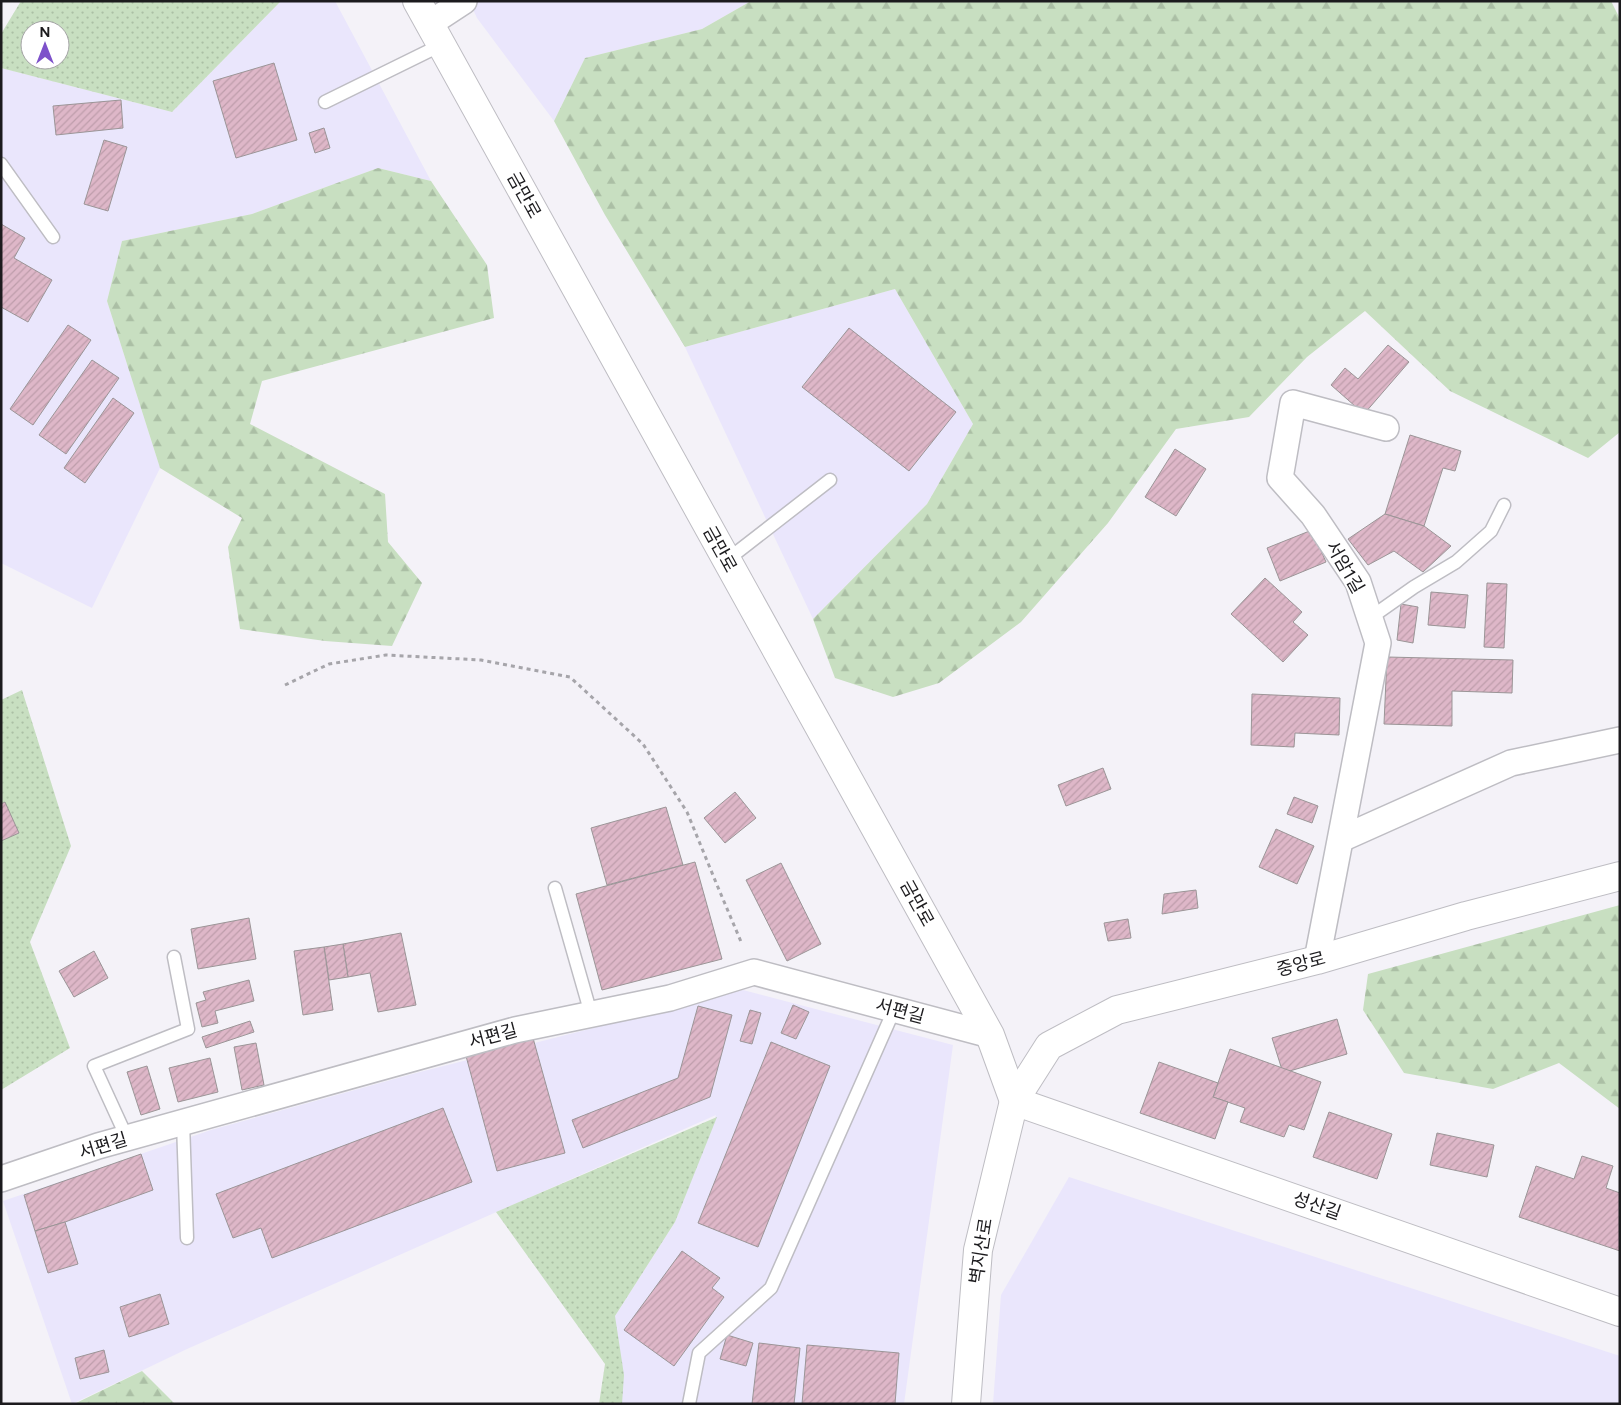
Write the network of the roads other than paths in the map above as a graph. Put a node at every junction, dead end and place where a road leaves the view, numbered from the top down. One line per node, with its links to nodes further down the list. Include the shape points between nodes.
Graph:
1 (464, 1): 2 (street)
2 (429, 23): 3 (lane); 9 (street, 금만로)
3 (325, 102)
4 (1, 164): 5 (lane)
5 (53, 237)
6 (1386, 428): 10 (street, 서암1길, via 1293,403 1280,478 1313,515 1358,582)
7 (830, 480): 9 (lane)
8 (1504, 505): 10 (lane, via 1491,531 1456,562)
9 (726, 560): 19 (street, 금만로)
10 (1370, 618): 12 (street, 서암1길, via 1378,643)
11 (1620, 740): 12 (street, via 1511,763)
12 (1341, 839): 16 (street, 서암1길)
13 (1620, 876): 16 (street, 중앙로, via 1466,916)
14 (555, 888): 18 (lane)
15 (174, 958): 22 (lane, via 188,1029 94,1066)
16 (1317, 960): 20 (street, 중앙로, via 1116,1010 1049,1046)
17 (894, 1010): 18 (street, 서편길, via 754,972 670,998); 19 (street, 서편길); 26 (lane, via 771,1288 699,1353)
18 (591, 1014): 21 (street, 서편길, via 515,1030)
19 (990, 1035): 20 (street, 금만로)
20 (1014, 1101): 25 (street, 성산길); 27 (street, 벽지산로, via 978,1250)
21 (183, 1123): 22 (street, 서편길); 24 (lane)
22 (127, 1138): 23 (street, 서편길)
23 (1, 1179)
24 (188, 1238)
25 (1620, 1312)
26 (689, 1404)
27 (966, 1404)

